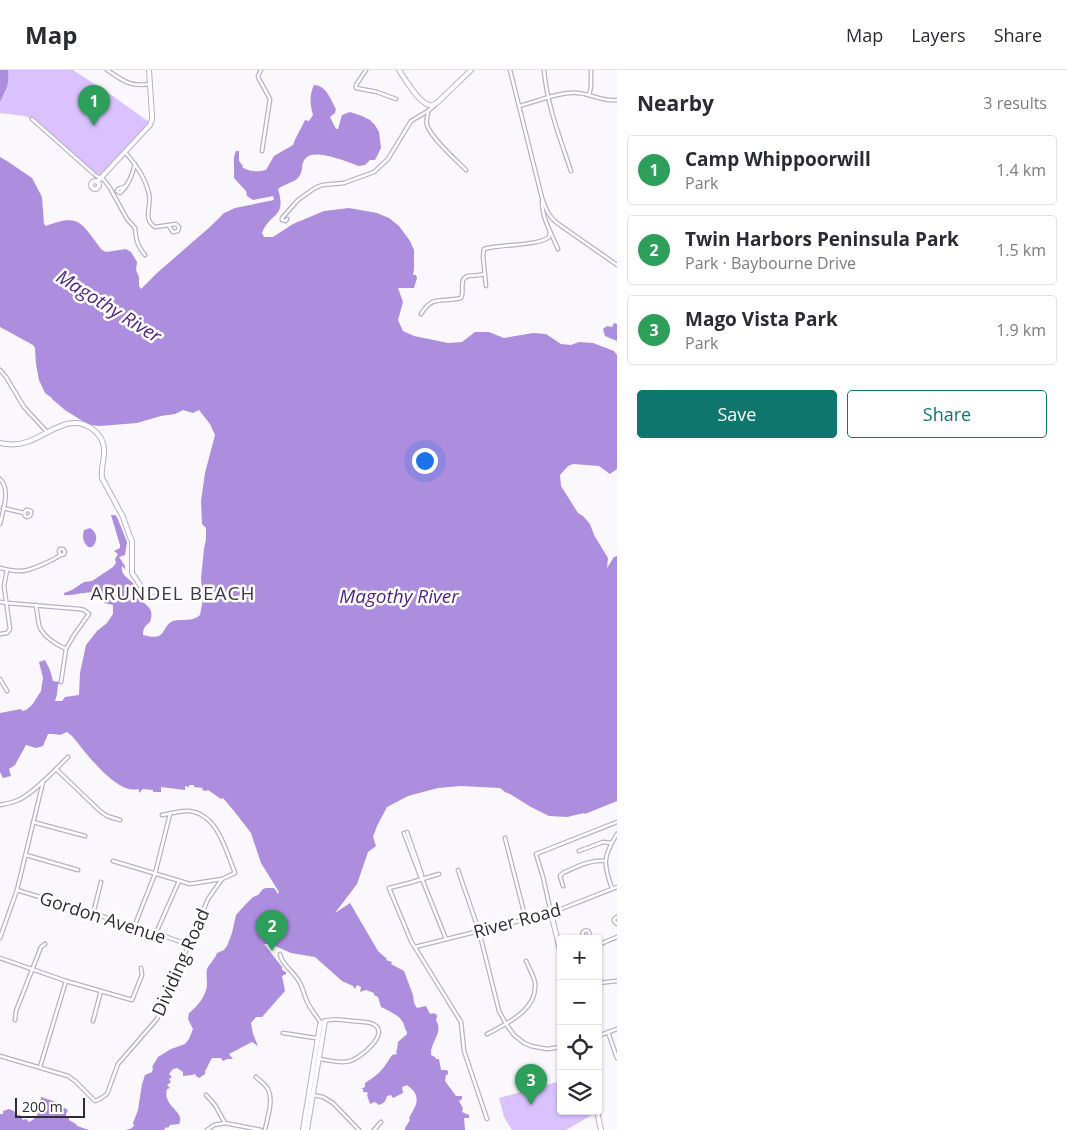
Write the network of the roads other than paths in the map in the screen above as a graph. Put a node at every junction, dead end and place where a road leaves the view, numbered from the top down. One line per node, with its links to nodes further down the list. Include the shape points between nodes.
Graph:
1 (108, 70): 10 (street, via 137,86)
2 (149, 70): 10 (street)
3 (261, 70): 21 (street, via 259,80 270,99)
4 (366, 70): 11 (street)
5 (398, 70): 17 (street, via 421,100 428,105)
6 (472, 70): 17 (street)
7 (510, 70): 18 (street)
8 (544, 70): 14 (street)
9 (592, 70): 13 (street)
10 (150, 84): 22 (street, via 152,121)
11 (356, 86): 12 (street); 15 (street, via 357,89)
12 (351, 87)
13 (589, 95): 14 (street, via 576,93); 16 (street)
14 (549, 98): 18 (street); 25 (street)
15 (396, 99)
16 (617, 100)
17 (435, 104): 19 (street)
18 (519, 106): 29 (street)
19 (428, 111): 24 (street, via 426,119 432,135); 30 (street, via 411,121 388,159 374,172 344,183 315,188 298,200 282,218)
20 (32, 119): 26 (street)
21 (262, 151)
22 (125, 152): 23 (street); 26 (street)
23 (135, 164): 28 (street); 31 (street, via 150,195 149,221 155,227)
24 (466, 170)
25 (571, 171)
26 (101, 178): 27 (street); 34 (street, via 135,228 137,244)
27 (97, 182)
28 (126, 186)
29 (542, 198): 32 (street, via 542,209); 35 (street, via 550,218)
30 (287, 219)
31 (169, 226)
32 (550, 231): 33 (street); 36 (street, via 550,237 542,241 484,250)
33 (558, 248)
34 (145, 255)
35 (617, 265)
36 (484, 274): 37 (street); 38 (street, via 465,278 461,298 431,302)
37 (486, 286)
38 (421, 314)
39 (0, 370): 40 (street, via 25,408)
40 (48, 433): 41 (street, via 22,443); 49 (street, via 59,425 76,423 87,426 102,439 105,448 102,475 132,541 132,572 148,597)
41 (0, 444)
42 (0, 479): 43 (street, via 6,490)
43 (3, 508): 44 (street); 45 (street)
44 (24, 513)
45 (0, 524)
46 (60, 555): 48 (street, via 31,570)
47 (0, 568): 48 (street)
48 (7, 570): 51 (street, via 4,584)
49 (167, 596)
50 (0, 602): 51 (street)
51 (7, 603): 52 (street); 53 (street, via 10,629 6,634)
52 (36, 605): 54 (street, via 42,630); 54 (street, via 84,610 89,614)
53 (0, 634)
54 (66, 649): 56 (street)
55 (0, 679): 57 (street)
56 (61, 682)
57 (7, 691)
58 (68, 757): 59 (street)
59 (56, 769): 60 (street); 64 (street, via 100,811)
60 (43, 782): 61 (street, via 17,801); 65 (street)
61 (0, 805)
62 (170, 814): 63 (street); 78 (street); 80 (street, via 197,813 216,827 235,873)
63 (162, 815)
64 (120, 820)
65 (33, 822): 69 (street); 73 (street)
66 (617, 822): 88 (street, via 536,854)
67 (405, 833): 81 (street)
68 (617, 834): 71 (street)
69 (85, 836)
70 (505, 838): 91 (street)
71 (611, 843): 72 (street, via 603,842); 75 (street)
72 (579, 851)
73 (26, 855): 76 (street); 87 (street)
74 (113, 861): 78 (street)
75 (605, 861): 84 (street, via 593,861 561,874); 86 (street)
76 (78, 870)
77 (458, 870): 96 (street)
78 (155, 874): 82 (street); 95 (street)
79 (439, 874): 81 (street)
80 (222, 879): 82 (street, via 190,884); 104 (street, Dividing Road, via 208,899)
81 (422, 879): 101 (street); 105 (street, via 389,888)
82 (180, 881): 97 (street)
83 (101, 882): 89 (street)
84 (563, 886)
85 (617, 886): 86 (street, River Road)
86 (612, 888): 88 (street, River Road)
87 (17, 890): 89 (street, Gordon Avenue); 94 (street)
88 (551, 913): 91 (street, River Road); 100 (street)
89 (93, 914): 95 (street, Gordon Avenue)
90 (617, 917): 92 (street, via 614,920)
91 (526, 920): 96 (street, River Road)
92 (617, 924)
93 (0, 925): 94 (street)
94 (4, 927): 99 (street)
95 (134, 927): 97 (street, Gordon Avenue)
96 (479, 931): 101 (street, River Road); 118 (street, via 499,1011)
97 (156, 933): 104 (street, Gordon Avenue)
98 (617, 936): 102 (street)
99 (0, 938)
100 (557, 938)
101 (446, 939): 105 (street, River Road)
102 (602, 943)
103 (45, 944): 110 (street)
104 (189, 946): 129 (street, Dividing Road, via 157,1019 118,1064 107,1094 95,1100 68,1076)
105 (415, 947): 134 (street, via 461,1022 464,1051)
106 (280, 954): 117 (street, via 298,978 309,1006)
107 (0, 958): 110 (street)
108 (526, 961): 118 (street, via 534,981 534,996 526,1010)
109 (141, 968): 114 (street, via 142,975 132,1000)
110 (32, 970): 111 (street); 115 (street)
111 (66, 981): 114 (street); 129 (street)
112 (617, 981): 113 (street)
113 (602, 982)
114 (101, 991): 116 (street)
115 (15, 1020)
116 (93, 1021)
117 (323, 1022): 124 (street); 128 (street, via 333,1019 371,1023 379,1033 377,1040 358,1057 345,1062)
118 (506, 1024): 122 (street); 125 (street, via 524,1043 547,1049)
119 (617, 1029): 120 (street)
120 (608, 1032): 123 (street); 127 (street)
121 (283, 1033): 124 (street)
122 (487, 1034)
123 (602, 1034)
124 (320, 1039): 128 (street); 132 (street)
125 (557, 1047)
126 (0, 1056): 129 (street, Dividing Road)
127 (617, 1058)
128 (319, 1059): 132 (street)
129 (40, 1067)
130 (256, 1077): 138 (street, via 270,1095)
131 (206, 1095): 136 (street)
132 (311, 1095): 139 (street); 140 (street); 141 (street, via 333,1103)
133 (598, 1115): 143 (street)
134 (487, 1119)
135 (382, 1122): 142 (street)
136 (225, 1123): 137 (street); 138 (street)
137 (207, 1130)
138 (263, 1130)
139 (303, 1130)
140 (308, 1130)
141 (359, 1130)
142 (374, 1130)
143 (601, 1130)

